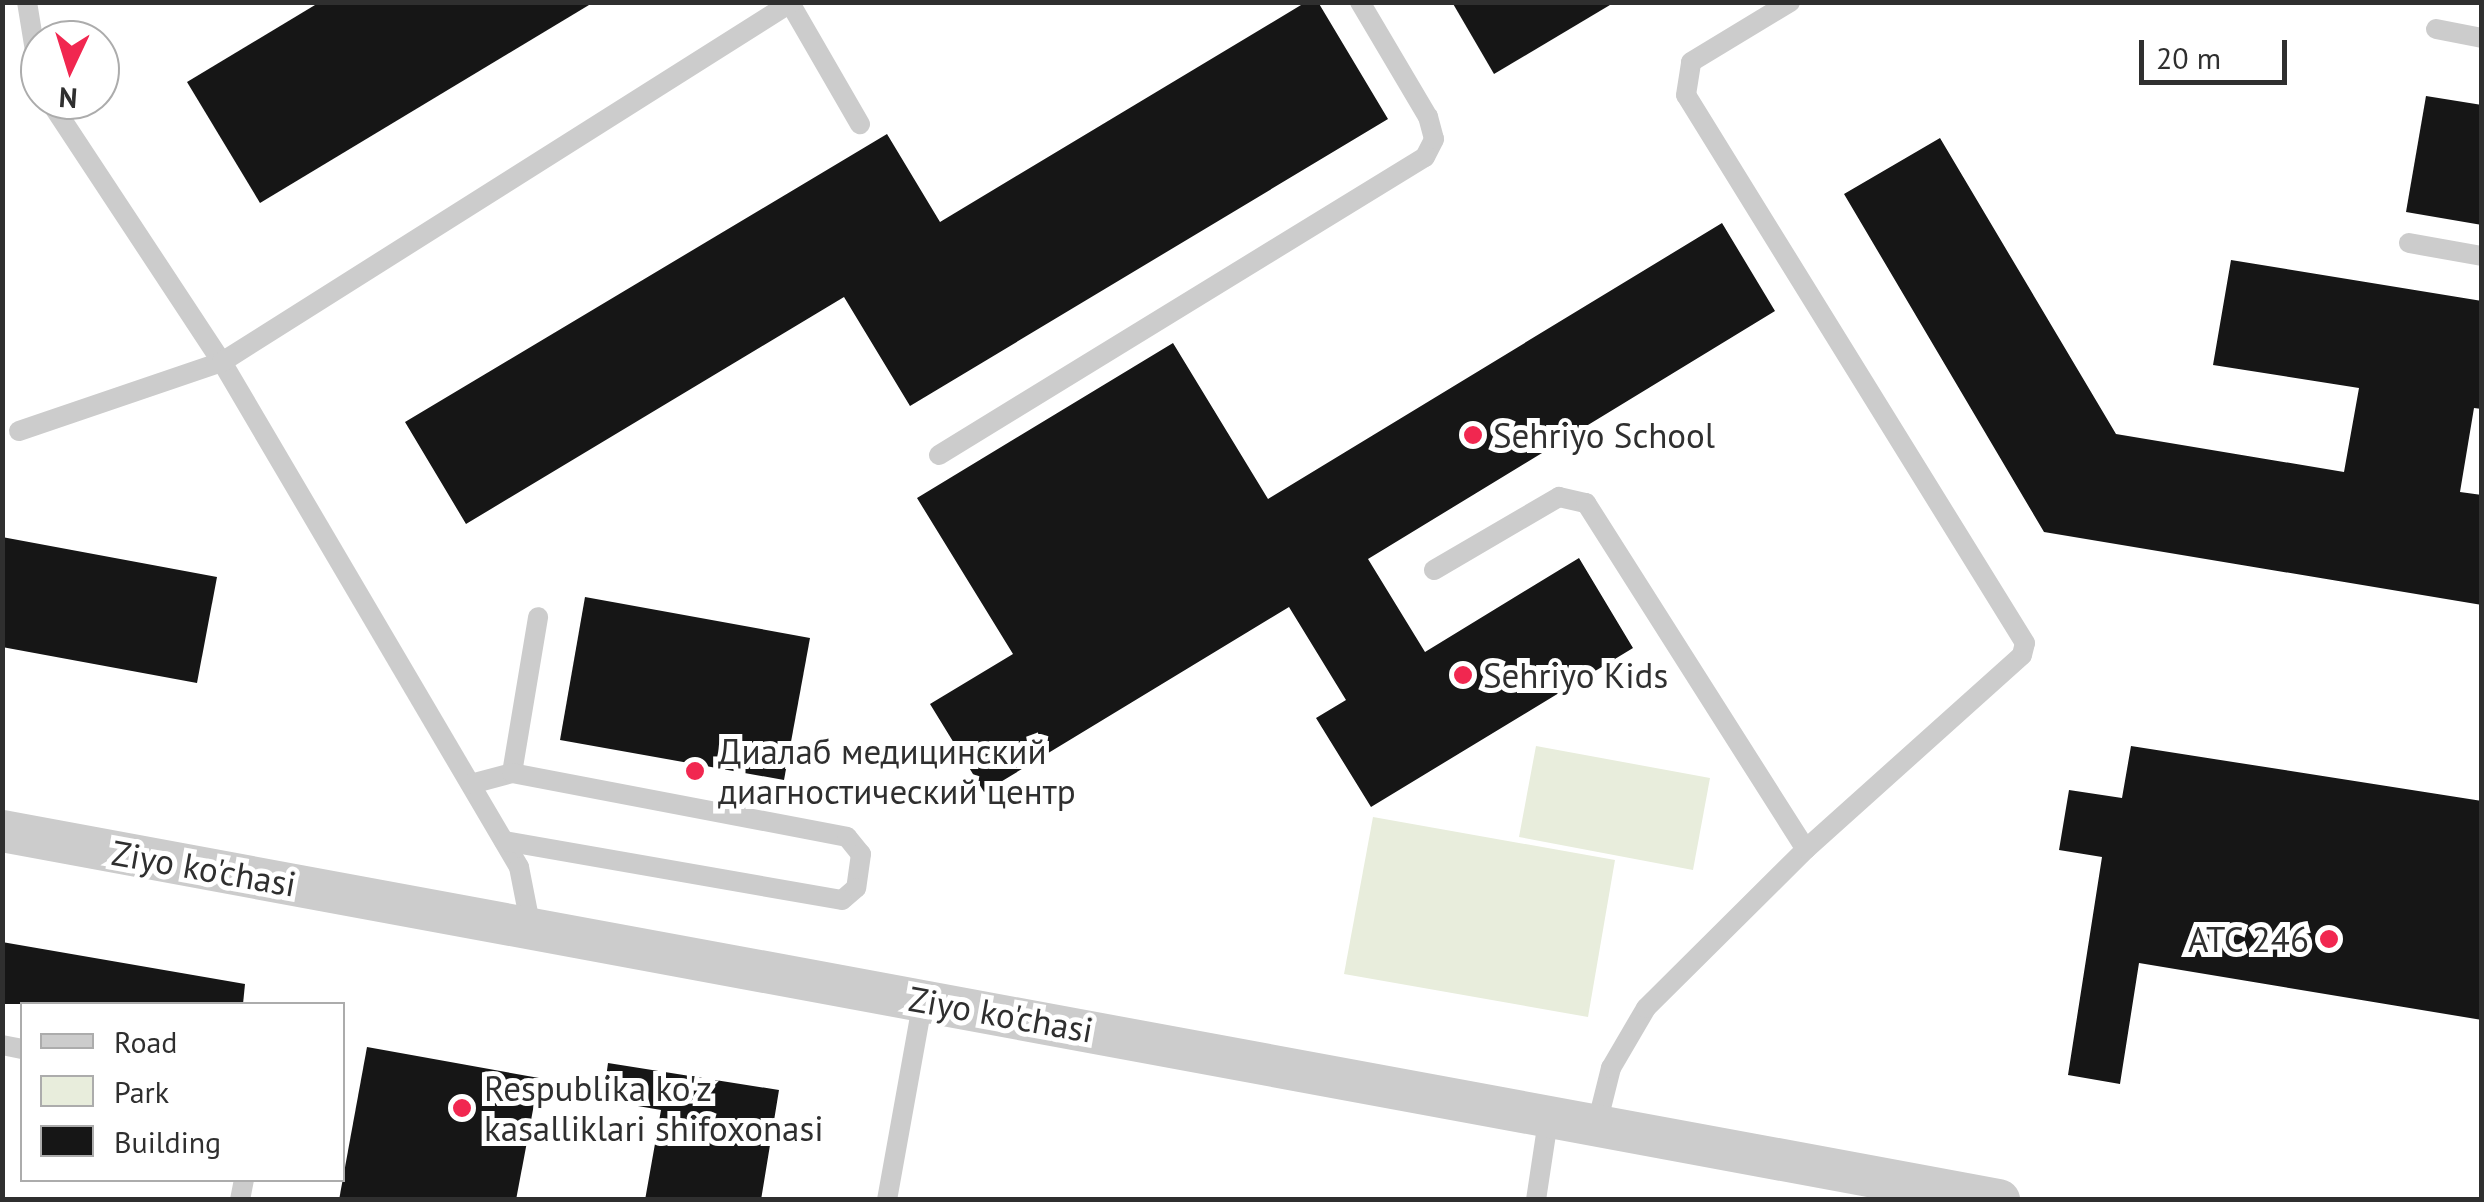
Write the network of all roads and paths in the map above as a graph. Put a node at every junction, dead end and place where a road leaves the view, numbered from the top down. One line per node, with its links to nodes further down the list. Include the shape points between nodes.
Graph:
1 (1360, 2): 12 (lane, via 1428,117 1434,139 1425,156)
2 (1790, 2): 19 (lane, via 1691,62 1686,94 2025,643 2022,655)
3 (791, 3): 7 (lane); 10 (lane)
4 (2436, 29): 5 (lane)
5 (2482, 38)
6 (62, 120): 10 (lane)
7 (860, 124)
8 (2409, 244): 9 (lane)
9 (2482, 256)
10 (222, 362): 11 (lane); 16 (lane)
11 (18, 431)
12 (939, 455)
13 (1434, 570): 19 (lane, via 1559,497 1586,503)
14 (538, 617): 15 (lane)
15 (512, 774): 16 (lane); 18 (lane, via 848,837 861,854 856,888 842,900)
16 (471, 784): 18 (lane)
17 (2, 831): 20 (street, Ziyo ko'chasi)
18 (504, 841): 20 (lane, via 520,867)
19 (1806, 849): 23 (lane, via 1646,1008 1611,1068)
20 (531, 928): 21 (street, Ziyo ko'chasi)
21 (923, 1000): 22 (street, Ziyo ko'chasi); 24 (lane)
22 (1549, 1114): 23 (street, Ziyo ko'chasi); 25 (lane)
23 (1597, 1124): 26 (street, Ziyo ko'chasi)
24 (887, 1200)
25 (1536, 1200)
26 (1998, 1200)

